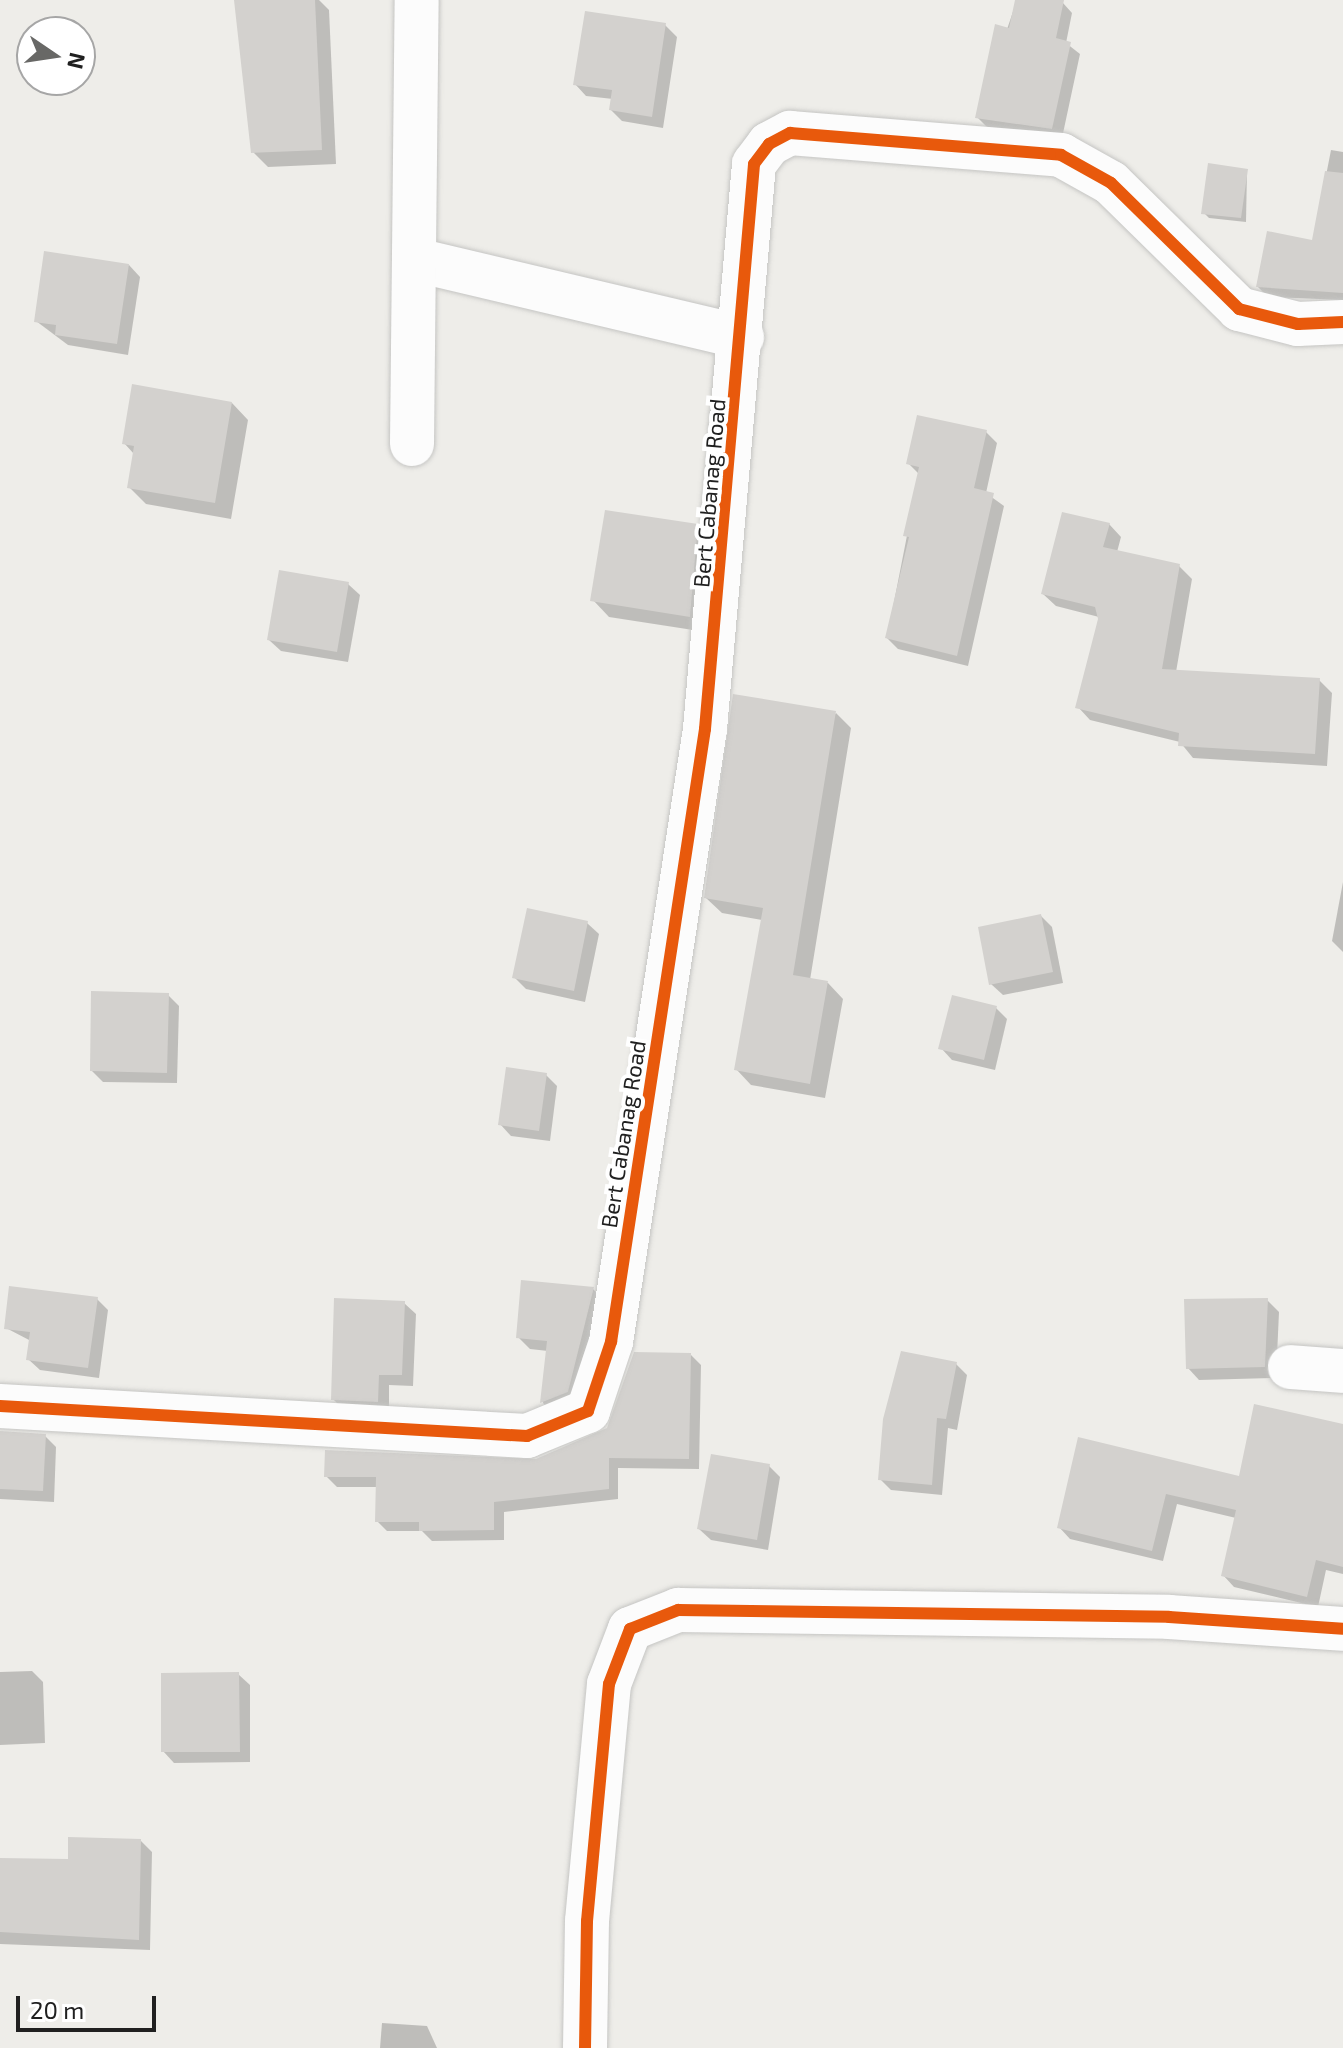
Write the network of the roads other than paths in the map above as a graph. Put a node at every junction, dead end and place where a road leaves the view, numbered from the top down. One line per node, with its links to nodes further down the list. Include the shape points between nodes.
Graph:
1 (417, 0): 2 (street)
2 (416, 260): 4 (street); 5 (street)
3 (1343, 322): 4 (street, Bert Cabanag Road, via 1298,324 1239,309 1111,183 1061,155 790,133 769,144 754,164)
4 (742, 337): 8 (street, Bert Cabanag Road, via 705,729 611,1342 588,1411 527,1436)
5 (412, 444)
6 (1290, 1367): 7 (street)
7 (1343, 1371)
8 (0, 1406)
9 (1343, 1629): 10 (street, via 1169,1617 678,1610 630,1629 609,1684 587,1921)
10 (585, 2048)

